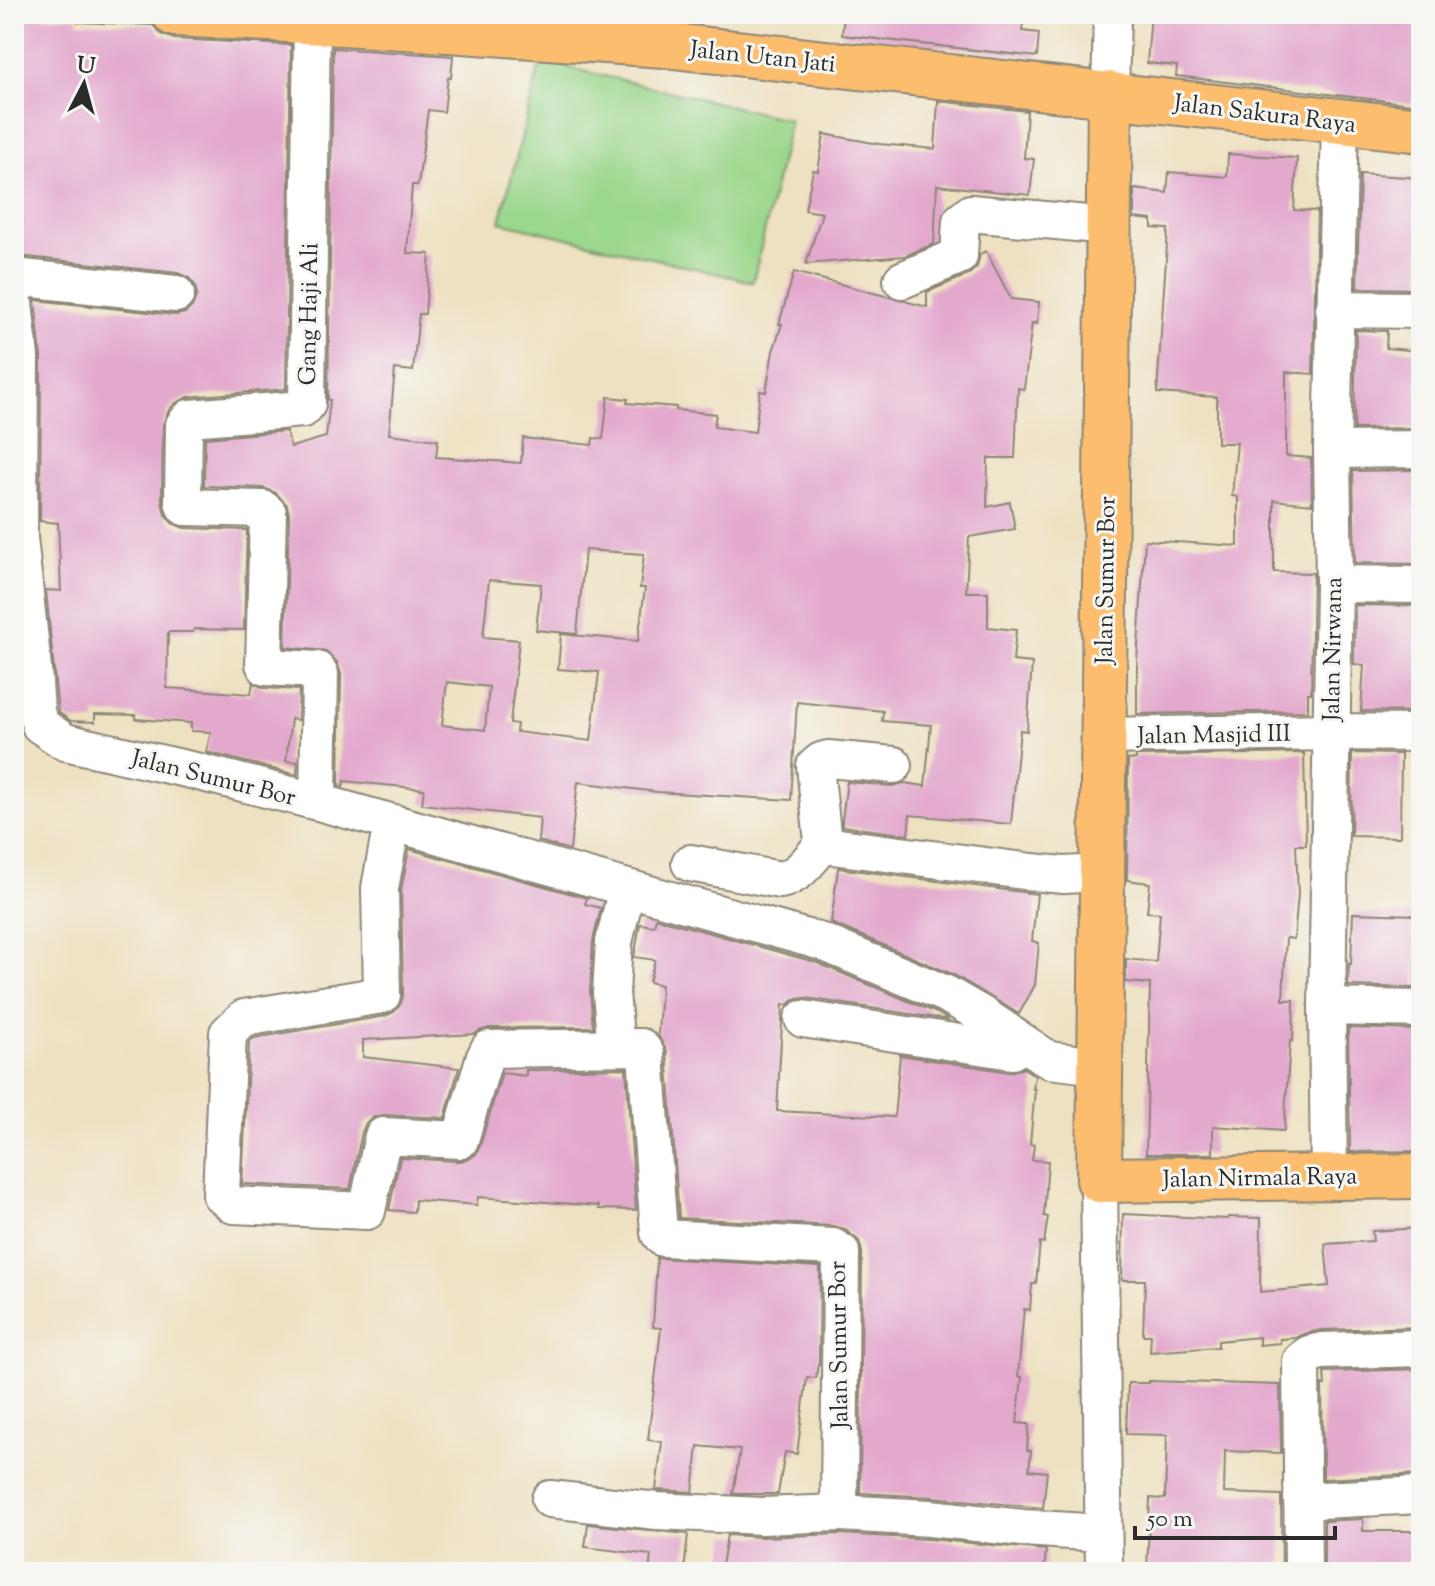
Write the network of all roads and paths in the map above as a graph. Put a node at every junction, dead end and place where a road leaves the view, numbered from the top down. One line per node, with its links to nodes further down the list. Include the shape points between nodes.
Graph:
1 (175, 14): 4 (main road, Jalan Utan Jati)
2 (1112, 14): 6 (street)
3 (359, 19): 4 (main road, Jalan Utan Jati); 5 (main road, Jalan Utan Jati)
4 (312, 21): 27 (street, Gang Haji Ali, via 307,404 303,409 190,418 184,425 183,501 185,507 268,513 264,664 320,674)
5 (664, 30): 6 (main road, Jalan Utan Jati)
6 (1074, 90): 7 (main road, Jalan Sakura Raya); 10 (main road, Jalan Sumur Bor)
7 (1166, 101): 8 (main road, Jalan Sakura Raya); 10 (main road, via 1131,109 1118,122)
8 (1340, 122): 9 (main road, Jalan Sakura Raya); 16 (street, Jalan Nirwana)
9 (1421, 130)
10 (1109, 156): 11 (main road, Jalan Sumur Bor)
11 (1087, 225): 13 (street, via 971,213 961,221 959,256); 25 (main road, Jalan Sumur Bor)
12 (14, 277): 14 (street)
13 (902, 280)
14 (176, 294)
15 (14, 303): 18 (street)
16 (1334, 309): 17 (street); 20 (street, Jalan Nirwana)
17 (1421, 310)
18 (17, 357): 27 (street, Jalan Sumur Bor, via 19,538 40,725 65,742)
19 (1421, 449): 20 (street)
20 (1332, 450): 21 (street, Jalan Nirwana)
21 (1334, 584): 22 (street); 23 (street, Jalan Nirwana)
22 (1421, 585)
23 (1330, 732): 24 (street, Jalan Masjid III); 25 (street, Jalan Masjid III); 33 (street, Jalan Nirwana)
24 (1421, 733)
25 (1103, 736): 31 (main road, Jalan Sumur Bor)
26 (894, 765): 29 (street, via 828,759 815,766)
27 (318, 802): 28 (street, Jalan Sumur Bor)
28 (392, 823): 32 (street, Jalan Sumur Bor); 36 (street, Jalan Sumur Bor, via 380,888 382,995 244,1018 228,1033 221,1195 233,1205 367,1211 383,1136 460,1140 489,1049)
29 (826, 841): 30 (street, via 797,873 780,880); 31 (street, via 832,846)
30 (690, 863)
31 (1066, 873): 37 (main road, Jalan Sumur Bor)
32 (627, 888): 36 (street, via 614,942); 37 (street, Jalan Sumur Bor, via 822,942 946,994)
33 (1327, 1007): 34 (street); 38 (street, Jalan Nirwana)
34 (1421, 1009)
35 (803, 1019): 37 (street)
36 (616, 1047): 45 (street, Jalan Sumur Bor, via 641,1047 646,1054 663,1238 833,1247 841,1252)
37 (1062, 1058): 40 (main road, Jalan Sumur Bor)
38 (1329, 1176): 39 (main road, Jalan Nirmala Raya); 40 (main road, Jalan Nirmala Raya)
39 (1421, 1176)
40 (1099, 1180): 46 (street, Jalan Sumur Bor)
41 (1421, 1348): 44 (street, via 1322,1351 1301,1361)
42 (1421, 1495): 44 (street)
43 (550, 1499): 45 (street, via 657,1511)
44 (1302, 1501): 48 (street)
45 (839, 1513): 46 (street)
46 (1096, 1533): 47 (street, Jalan Sumur Bor)
47 (1104, 1572)
48 (1303, 1572)

